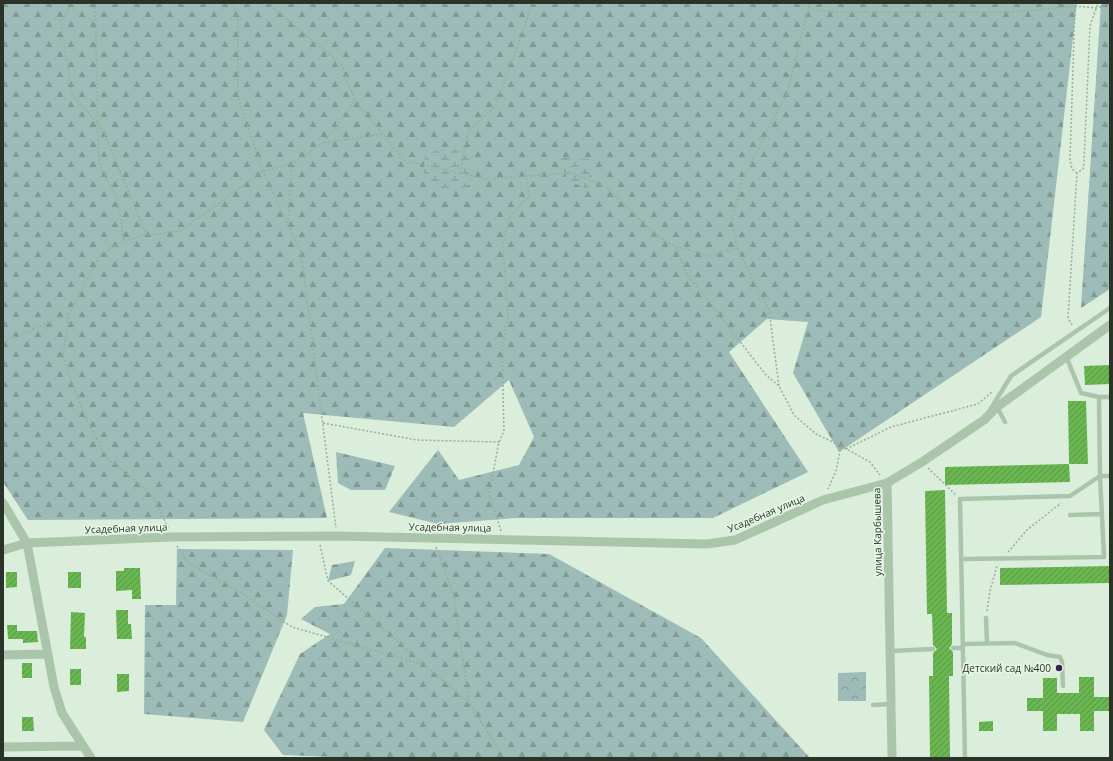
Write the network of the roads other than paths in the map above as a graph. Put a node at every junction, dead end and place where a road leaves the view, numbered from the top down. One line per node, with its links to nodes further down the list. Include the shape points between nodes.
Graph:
1 (1110, 308): 7 (lane, via 1011,376)
2 (1110, 325): 3 (street, улица Карбышева)
3 (1066, 356): 4 (lane, via 1081,392); 6 (street, улица Карбышева)
4 (1099, 397): 5 (lane); 9 (lane)
5 (1110, 397)
6 (997, 407): 7 (street, улица Карбышева); 8 (lane)
7 (984, 420): 11 (street, улица Карбышева)
8 (1005, 422)
9 (1100, 476): 10 (lane); 13 (lane); 17 (lane, via 1070,496 960,499)
10 (1110, 476)
11 (887, 483): 15 (street, Усадебная улица, via 823,500 735,540 707,544 337,536 172,537); 23 (street, улица Карбышева)
12 (3, 504): 15 (street)
13 (1102, 514): 14 (lane); 17 (lane, via 1104,557)
14 (1070, 515)
15 (27, 543): 16 (street, Усадебная улица); 24 (street)
16 (3, 550)
17 (961, 560): 20 (lane)
18 (986, 618): 19 (lane)
19 (987, 643): 20 (lane); 26 (lane, via 1015,643 1060,657)
20 (963, 646): 21 (lane); 33 (lane)
21 (952, 648)
22 (933, 649): 23 (lane)
23 (890, 651): 27 (street, улица Карбышева)
24 (48, 654): 25 (street); 29 (street, via 62,713)
25 (3, 655)
26 (1063, 686)
27 (891, 704): 28 (lane); 32 (street, улица Карбышева)
28 (873, 705)
29 (83, 746): 30 (street); 31 (street)
30 (3, 747)
31 (91, 758)
32 (892, 758)
33 (965, 758)

